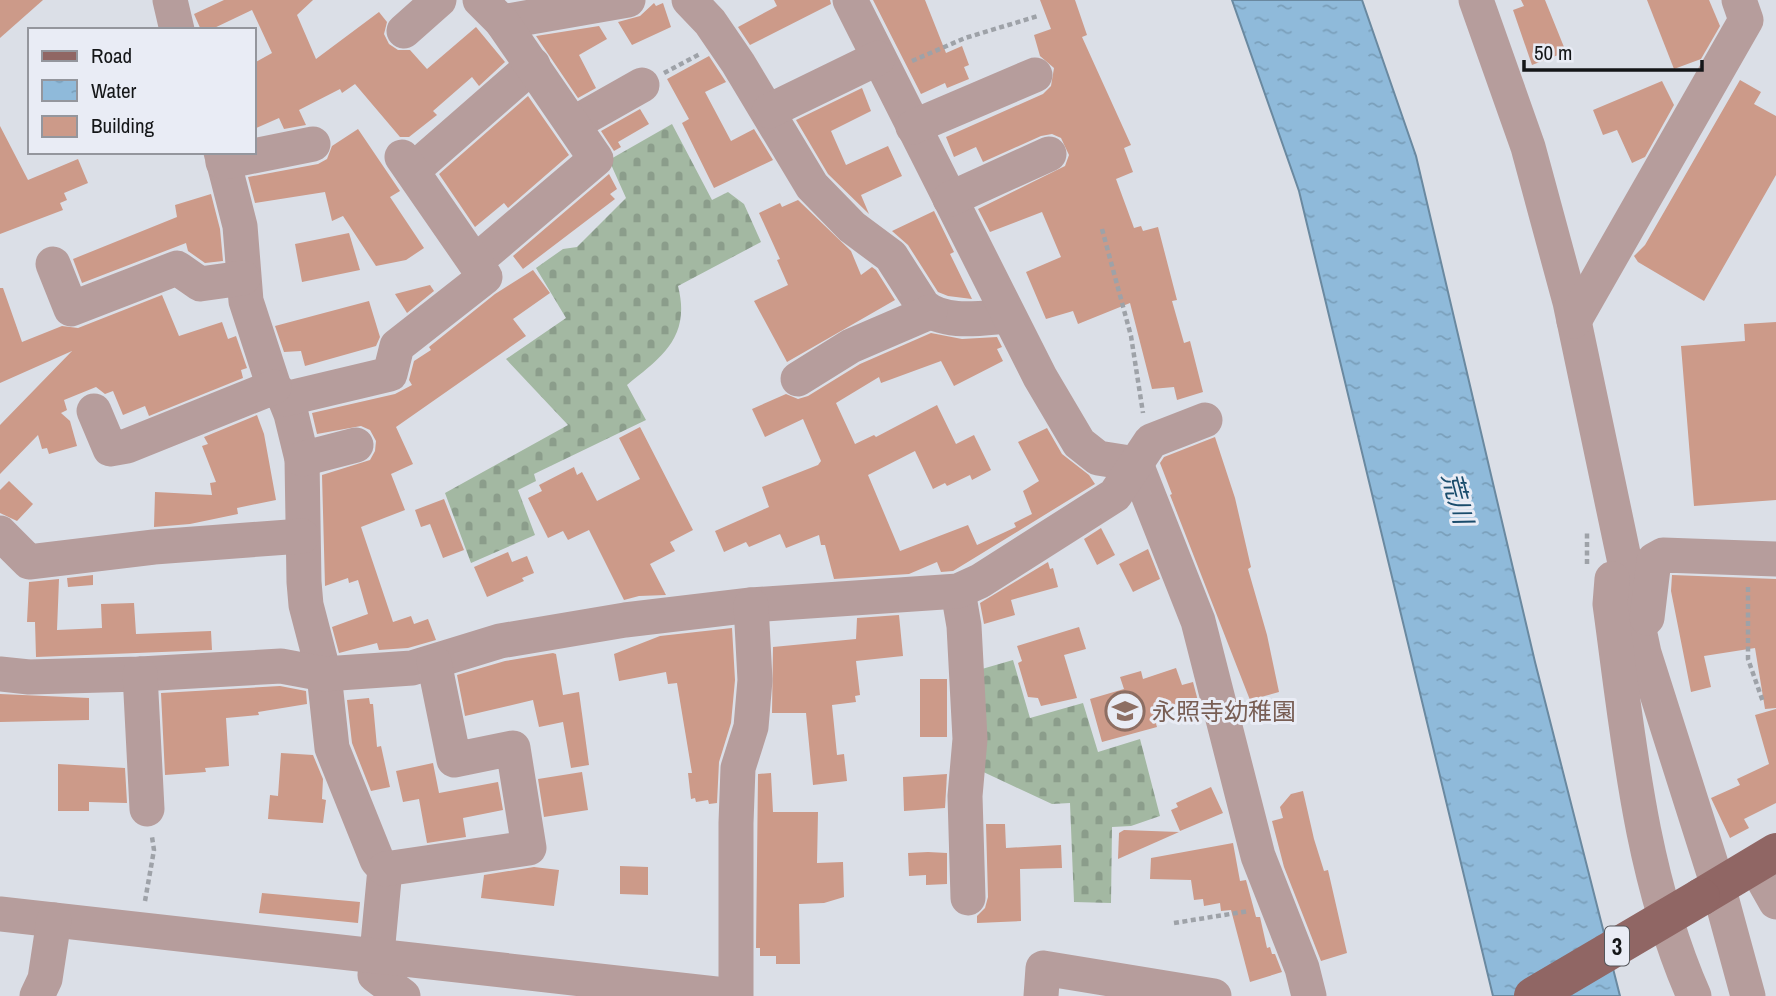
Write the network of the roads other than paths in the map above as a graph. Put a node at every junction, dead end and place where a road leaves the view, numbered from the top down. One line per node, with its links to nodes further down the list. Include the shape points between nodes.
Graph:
1 (170, 0): 9 (street)
2 (439, 0): 10 (street)
3 (628, 0): 8 (street)
4 (689, 0): 15 (street)
5 (850, 0): 12 (street)
6 (1476, 0): 29 (street, via 1528,147)
7 (1750, 7): 29 (street)
8 (491, 11): 11 (street)
9 (177, 28)
10 (404, 31)
11 (533, 65): 16 (street); 25 (street, via 407,164)
12 (882, 65): 15 (street); 17 (street)
13 (1035, 75): 17 (street)
14 (642, 85): 16 (street)
15 (769, 111): 27 (street, via 812,186 852,227 891,256)
16 (573, 124): 25 (street, via 596,159)
17 (913, 127): 23 (street)
18 (313, 144): 19 (street)
19 (256, 152)
20 (243, 154): 22 (street)
21 (1049, 154): 23 (street)
22 (222, 157): 26 (street, via 240,226)
23 (950, 199): 28 (street)
24 (53, 264): 26 (street, via 71,309 177,268 200,284)
25 (480, 270): 31 (street, via 397,346 390,374)
26 (243, 278): 31 (street, via 246,301)
27 (930, 312): 28 (street, via 950,318); 30 (street, via 851,346)
28 (1008, 316): 35 (street, via 1079,443 1098,458)
29 (1574, 321): 37 (street)
30 (799, 379)
31 (279, 393): 32 (street, via 110,449); 36 (street)
32 (94, 411)
33 (1205, 421): 35 (street)
34 (356, 445): 36 (street)
35 (1144, 453): 41 (street, via 1115,495); 62 (street, via 1198,621 1258,856)
36 (302, 458): 39 (street)
37 (1602, 528): 43 (street); 64 (street, via 1648,852)
38 (0, 533): 39 (street, via 29,562)
39 (302, 536): 47 (street, via 306,605)
40 (1762, 559): 43 (street, via 1663,555 1654,560)
41 (958, 591): 42 (street); 52 (street, via 970,739 965,796)
42 (751, 605): 44 (street, via 500,640); 59 (street, via 755,680 751,727 738,768)
43 (1644, 653): 51 (street)
44 (434, 662): 47 (street, via 412,668); 50 (street, via 454,760 513,748 529,848)
45 (0, 674): 46 (street)
46 (140, 674): 47 (street, via 281,666); 48 (street)
47 (324, 674): 50 (street, via 332,748 377,860)
48 (147, 809)
49 (1765, 858): 51 (main road, 3); 53 (street)
50 (385, 869): 56 (street)
51 (1710, 892): 63 (main road, 3, bridge); 65 (street)
52 (968, 898)
53 (1776, 902)
54 (0, 914): 55 (street)
55 (54, 920): 56 (street); 57 (street, via 46,979)
56 (374, 957): 58 (street, via 375,975); 59 (street)
57 (37, 996)
58 (403, 996)
59 (735, 996)
60 (1041, 996): 61 (street, via 1043,968)
61 (1214, 996)
62 (1309, 996)
63 (1533, 996)
64 (1694, 996)
65 (1748, 996)

